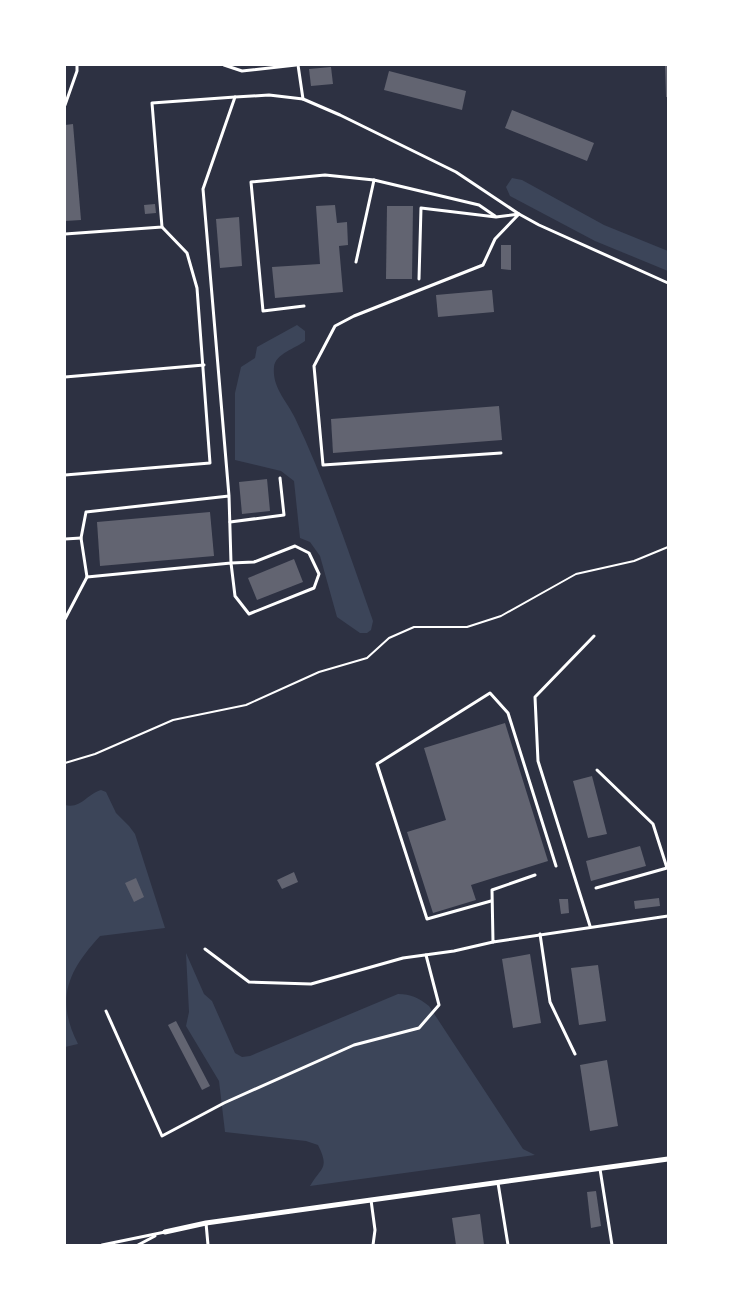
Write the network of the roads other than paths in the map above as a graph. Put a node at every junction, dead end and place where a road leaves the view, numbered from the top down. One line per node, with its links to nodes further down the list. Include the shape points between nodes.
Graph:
1 (77, 65): 6 (lane)
2 (224, 65): 3 (lane, via 242,71)
3 (297, 65): 5 (lane)
4 (235, 97): 5 (lane, via 269,95); 10 (lane, via 152,103); 21 (lane, via 203,189)
5 (303, 99): 8 (lane, via 456,172)
6 (65, 105)
7 (374, 180): 9 (lane, via 479,205); 12 (lane); 15 (lane, via 325,175 251,182 263,311)
8 (519, 214): 9 (lane); 14 (lane, via 586,248); 18 (lane, via 494,239 483,265 335,326 314,366 323,465)
9 (496, 217): 13 (lane, via 422,208)
10 (162, 227): 11 (lane); 16 (lane, via 187,253 197,288)
11 (65, 234)
12 (356, 262)
13 (419, 279)
14 (668, 283)
15 (304, 306)
16 (204, 365): 17 (lane); 19 (lane, via 210,463)
17 (65, 377)
18 (501, 453)
19 (65, 475)
20 (280, 478): 22 (lane, via 284,515)
21 (229, 496): 22 (lane); 23 (lane, via 86,512)
22 (230, 522): 25 (lane)
23 (81, 538): 24 (lane); 26 (lane)
24 (65, 539)
25 (231, 563): 25 (lane, via 254,562 295,546 309,553 319,574 314,588 249,614 235,596); 26 (lane)
26 (87, 577): 27 (lane)
27 (65, 619)
28 (594, 636): 37 (lane, via 535,697 538,761)
29 (597, 770): 31 (lane, via 653,824)
30 (556, 866): 35 (lane, via 508,713 490,694 376,764 427,919)
31 (667, 868): 32 (lane); 34 (lane)
32 (668, 875)
33 (535, 876): 35 (lane, via 492,890)
34 (596, 888)
35 (491, 901): 39 (lane)
36 (668, 916): 37 (lane)
37 (590, 926): 38 (lane)
38 (540, 934): 39 (lane); 43 (lane, via 550,1002)
39 (493, 942): 41 (lane)
40 (205, 949): 41 (lane, via 249,982 311,984 403,958)
41 (426, 955): 42 (lane, via 439,1005 419,1028 354,1044 224,1103 162,1136)
42 (106, 1011)
43 (575, 1054)
44 (668, 1159): 45 (street)
45 (600, 1168): 46 (street); 55 (lane)
46 (498, 1182): 47 (street); 54 (lane)
47 (371, 1200): 48 (street); 53 (lane)
48 (206, 1224): 49 (street); 52 (lane)
49 (165, 1232): 50 (lane); 51 (lane)
50 (102, 1245)
51 (138, 1245)
52 (208, 1245)
53 (374, 1245)
54 (508, 1245)
55 (612, 1245)

